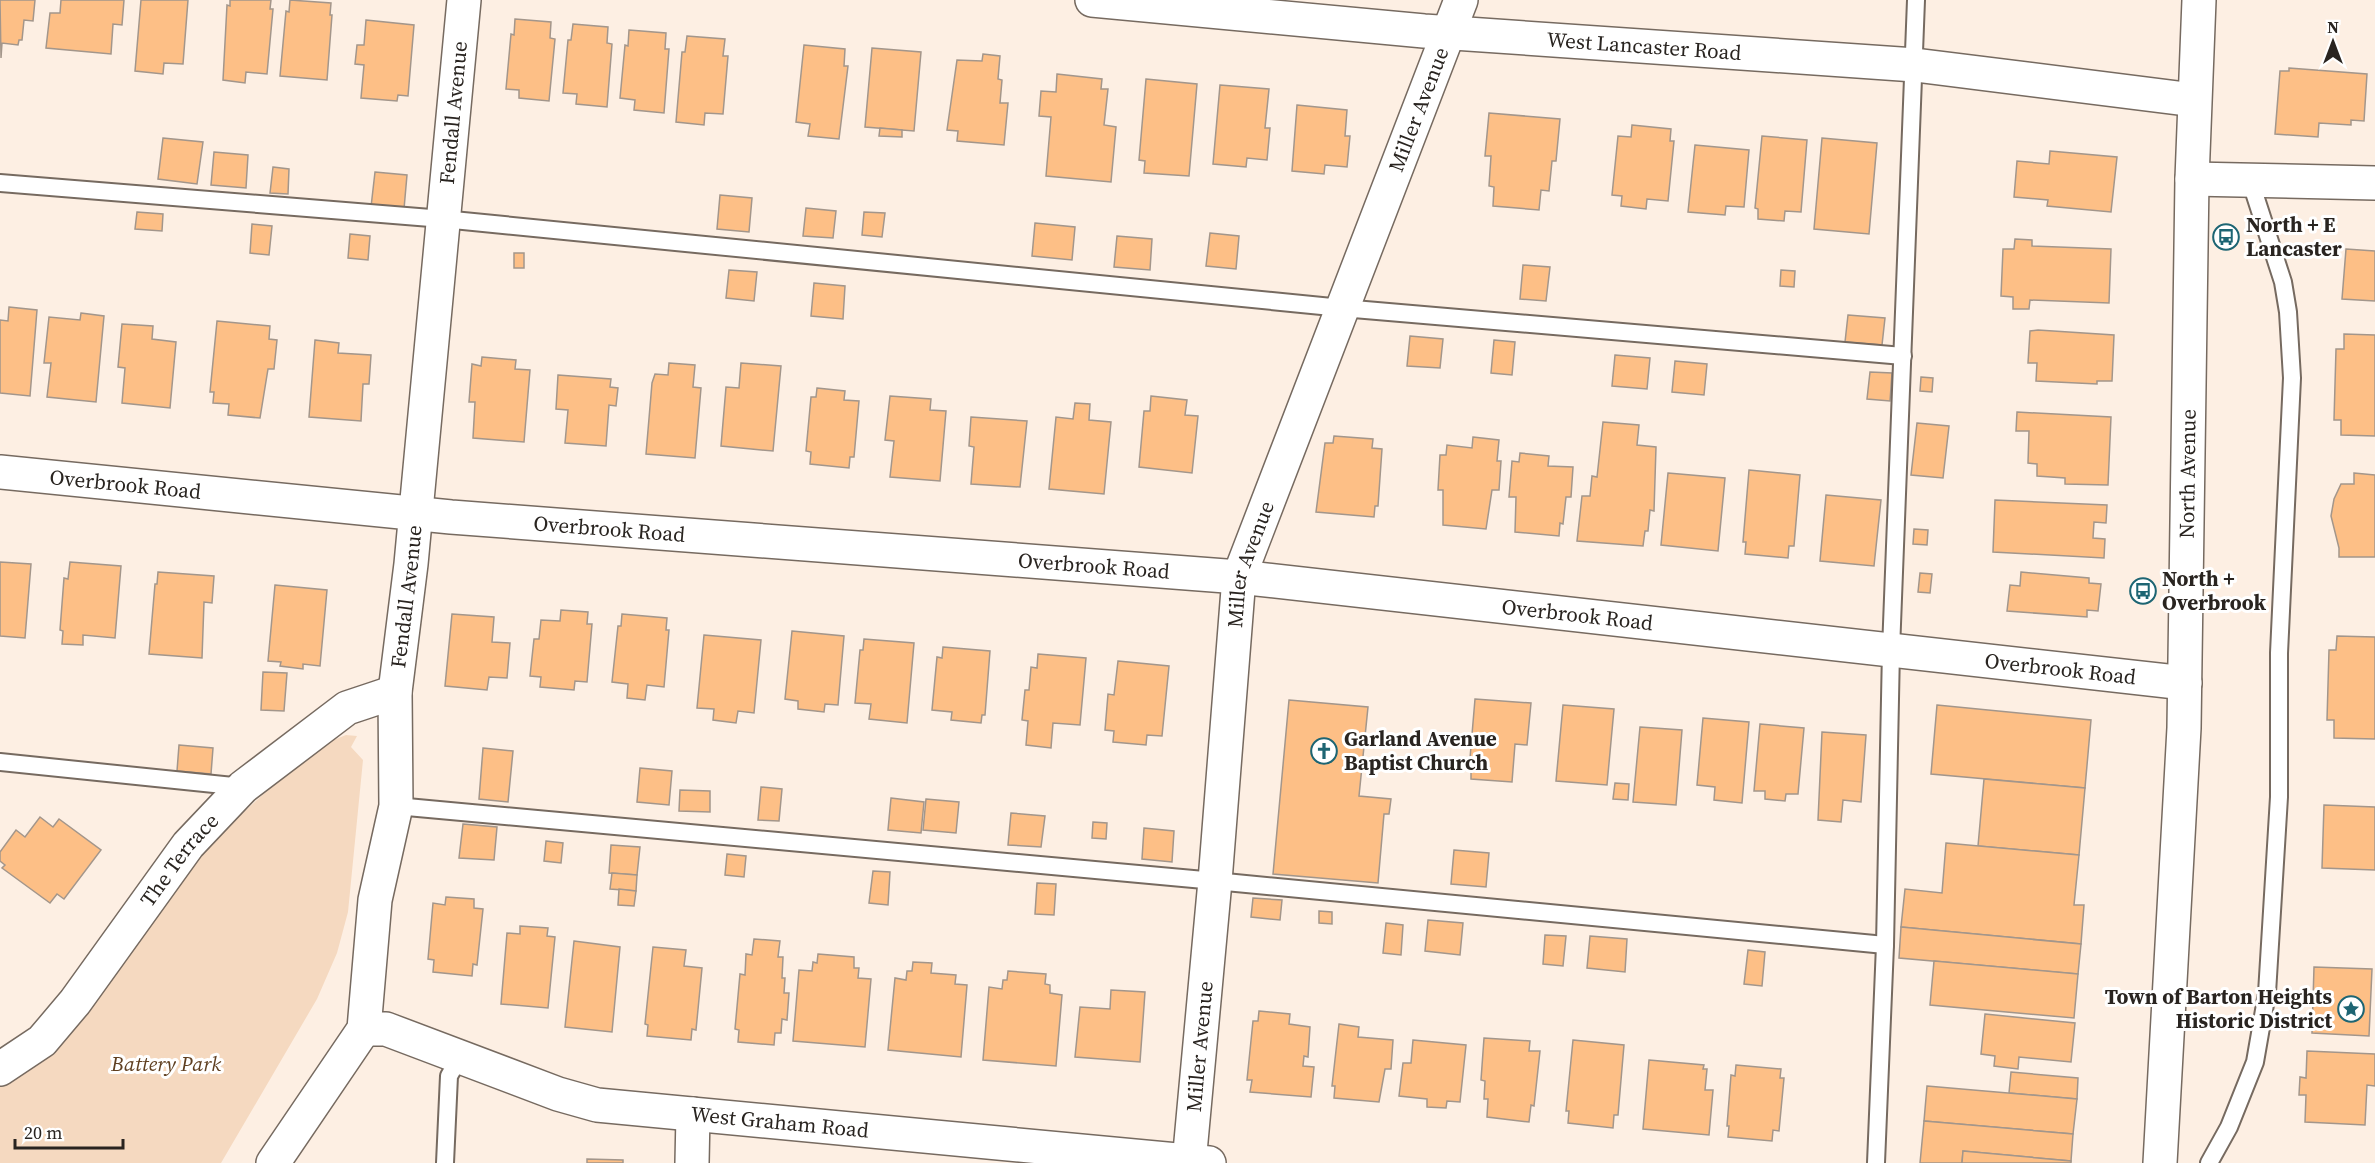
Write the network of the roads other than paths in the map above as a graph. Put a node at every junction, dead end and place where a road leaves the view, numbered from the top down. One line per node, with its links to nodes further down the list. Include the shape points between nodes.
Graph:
1 (465, 0): 13 (street, Fendall Avenue)
2 (1092, 0): 6 (street, West Lancaster Road)
3 (1461, 0): 6 (street, Miller Avenue)
4 (1916, 0): 7 (lane)
5 (2199, 0): 8 (street, North Avenue)
6 (1448, 33): 7 (street, West Lancaster Road); 14 (street, Miller Avenue)
7 (1915, 65): 8 (street, West Lancaster Road); 15 (lane)
8 (2194, 100): 9 (street, North Avenue)
9 (2192, 179): 10 (street); 20 (street, North Avenue)
10 (2250, 180): 12 (street); 37 (lane, via 2283,282 2292,378 2279,652 2279,797 2267,993 2255,1062 2229,1127)
11 (0, 183): 13 (lane)
12 (2375, 183)
13 (443, 219): 14 (lane); 17 (street, Fendall Avenue)
14 (1342, 308): 15 (lane); 18 (street, Miller Avenue)
15 (1903, 356): 19 (lane)
16 (0, 472): 17 (street, Overbrook Road)
17 (415, 514): 18 (street, Overbrook Road); 21 (street, Fendall Avenue)
18 (1239, 577): 19 (street, Overbrook Road); 25 (street, Miller Avenue)
19 (1891, 650): 20 (street, Overbrook Road); 26 (lane)
20 (2185, 683): 36 (street, North Avenue)
21 (395, 692): 23 (street, The Terrace, via 347,708); 24 (street, Fendall Avenue)
22 (0, 762): 23 (lane)
23 (243, 787): 29 (street, The Terrace, via 188,845 75,1002 42,1041)
24 (396, 806): 25 (lane); 27 (street, Fendall Avenue, via 375,900)
25 (1215, 881): 26 (lane); 31 (street, Miller Avenue)
26 (1885, 945): 35 (lane)
27 (364, 1029): 28 (street, West Graham Road, via 386,1029); 32 (street, Fendall Avenue)
28 (460, 1057): 30 (street, West Graham Road, via 597,1105); 33 (lane, via 449,1076)
29 (0, 1069)
30 (693, 1114): 31 (street, West Graham Road); 34 (street)
31 (1196, 1162)
32 (273, 1163)
33 (445, 1163)
34 (692, 1163)
35 (1876, 1163)
36 (2160, 1163)
37 (2209, 1163)

